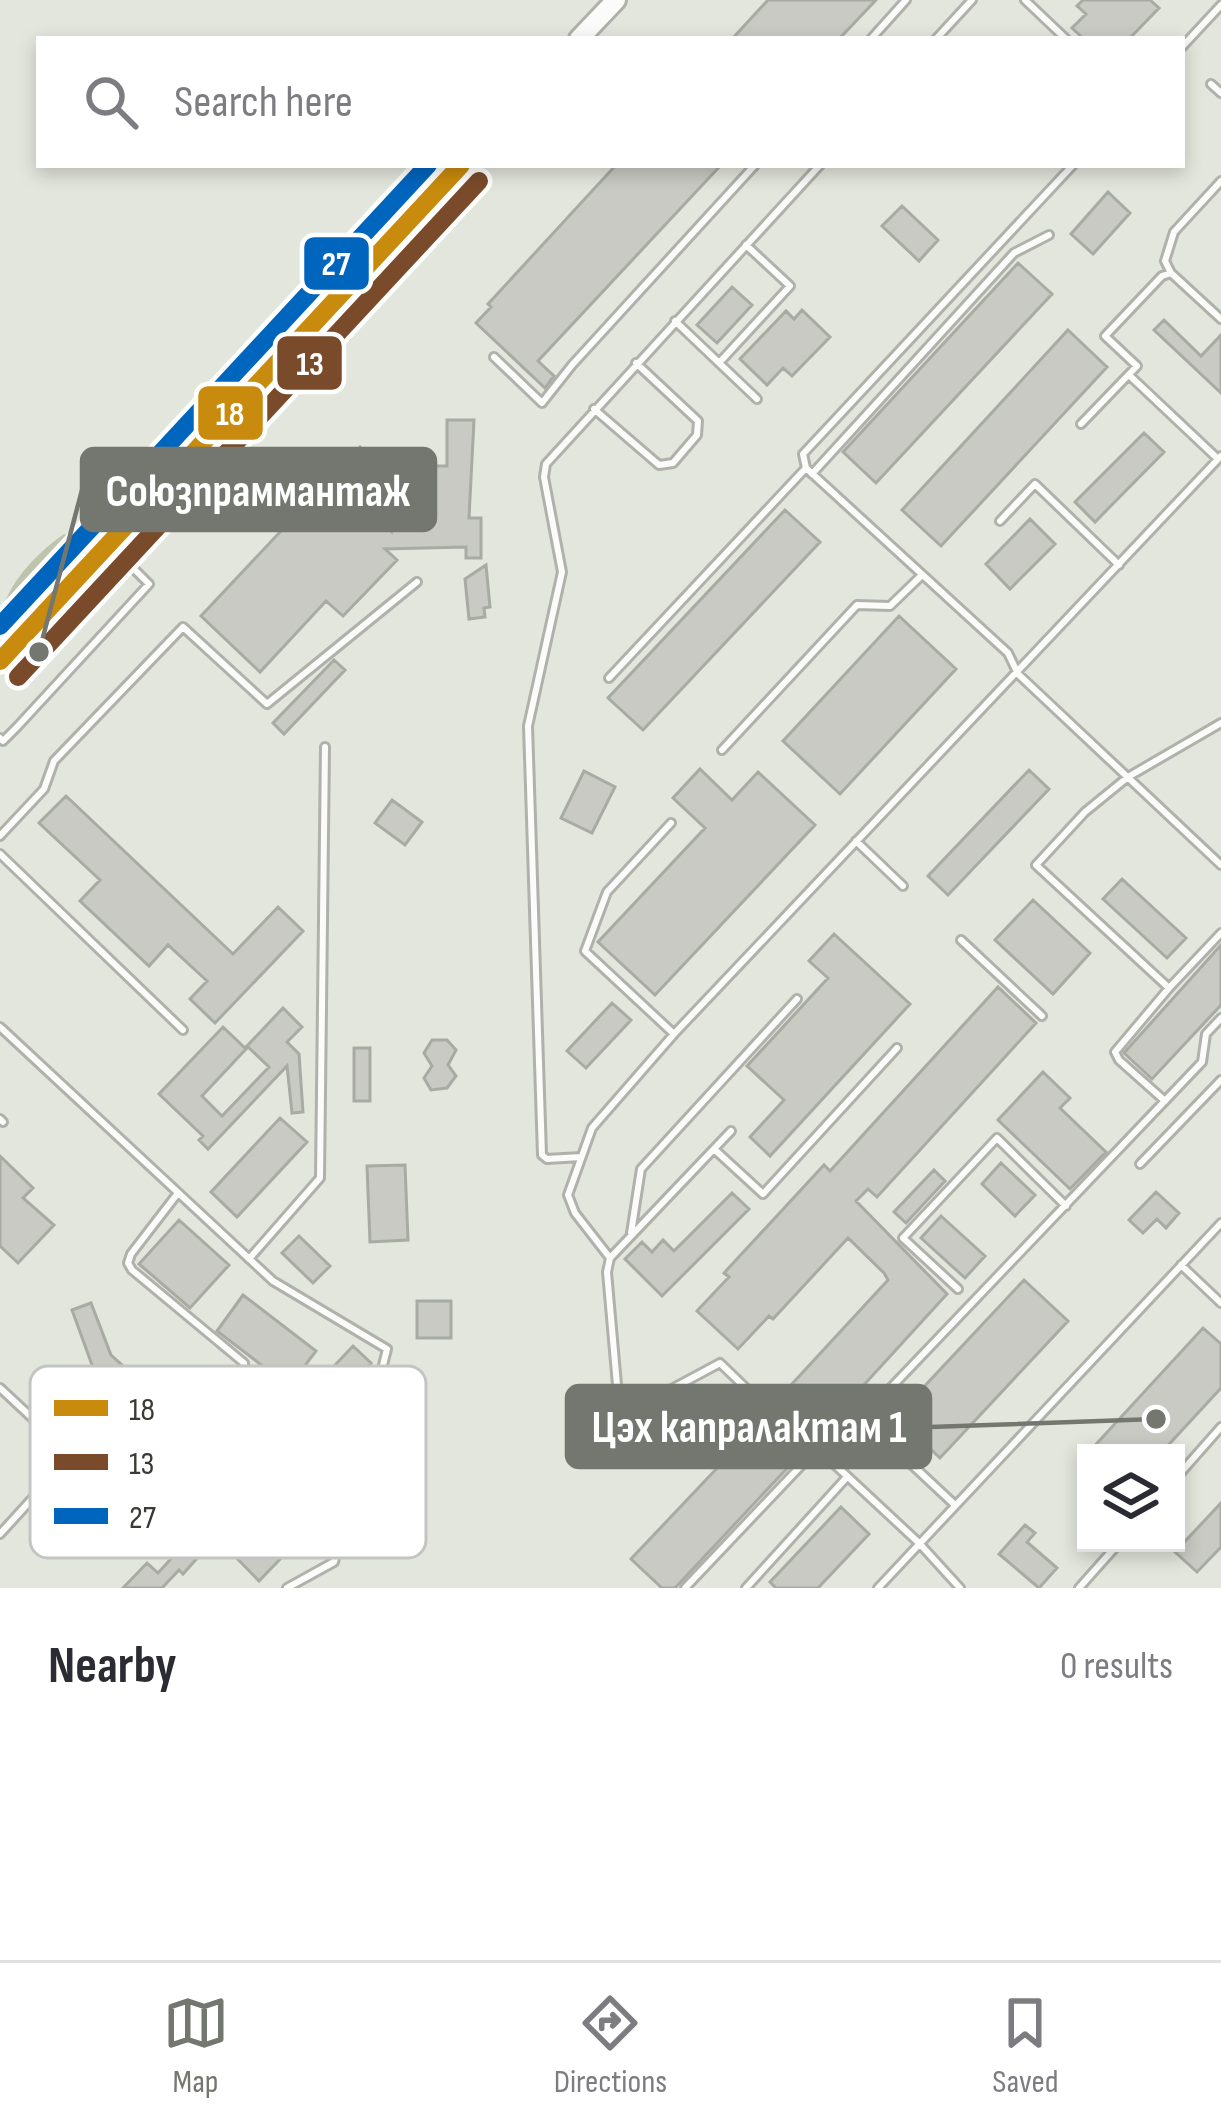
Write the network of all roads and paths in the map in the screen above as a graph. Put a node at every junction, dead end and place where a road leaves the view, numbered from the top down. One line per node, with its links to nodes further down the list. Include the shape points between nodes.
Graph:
1 (616, 0): 6 (street)
2 (906, 0): 7 (lane)
3 (972, 0): 8 (lane)
4 (1025, 0): 9 (lane)
5 (1221, 5): 10 (lane)
6 (582, 36)
7 (874, 36)
8 (939, 36)
9 (1063, 36)
10 (1185, 44)
11 (1211, 84): 12 (lane)
12 (1221, 93)
13 (458, 168): 33 (street)
14 (752, 168): 23 (lane, via 542,403)
15 (817, 168): 19 (lane)
16 (1070, 168): 31 (lane, via 803,454)
17 (1221, 181): 20 (lane, via 1174,232 1165,261)
18 (1049, 235): 31 (lane, via 1014,254)
19 (746, 245): 22 (lane); 25 (lane, via 790,286)
20 (1171, 273): 21 (lane); 26 (lane, via 1105,336 1138,366)
21 (1221, 319)
22 (675, 321): 24 (lane); 25 (lane)
23 (494, 357)
24 (636, 363): 28 (lane); 28 (lane, via 698,421 698,435 673,463 658,465)
25 (719, 363): 27 (lane)
26 (1129, 374): 29 (lane); 30 (lane)
27 (758, 399)
28 (594, 409): 65 (lane, via 546,464 562,572 528,726 542,1155)
29 (1082, 424)
30 (1220, 457): 34 (lane)
31 (809, 471): 35 (lane); 39 (lane)
32 (1000, 521): 34 (lane, via 1035,484)
33 (109, 544): 37 (street); 41 (lane, via 149,584)
34 (1119, 565): 38 (lane)
35 (922, 575): 38 (lane, via 1008,653); 43 (lane, via 890,606 857,605)
36 (417, 582): 46 (lane, via 267,704 183,627 54,761 44,788)
37 (0, 661)
38 (1018, 674): 44 (lane); 47 (lane)
39 (609, 678)
40 (1221, 723): 44 (lane)
41 (1, 741)
42 (325, 747): 72 (lane, via 320,1178)
43 (722, 750)
44 (1127, 777): 49 (lane); 53 (lane, via 1036,865)
45 (671, 823): 59 (lane, via 607,892 585,951)
46 (0, 836)
47 (856, 841): 50 (lane); 59 (lane)
48 (0, 854): 58 (lane)
49 (1221, 865)
50 (903, 886)
51 (1221, 933): 53 (lane)
52 (961, 940): 55 (lane)
53 (1169, 988): 62 (lane, via 1115,1052)
54 (797, 999): 70 (lane, via 641,1169)
55 (1042, 1016)
56 (1221, 1018): 62 (lane, via 1206,1034 1202,1062)
57 (0, 1027): 67 (lane)
58 (183, 1030)
59 (674, 1034): 65 (lane, via 592,1128)
60 (897, 1048): 64 (lane, via 763,1194)
61 (1221, 1080): 66 (lane)
62 (1165, 1101): 68 (lane)
63 (731, 1131): 64 (lane)
64 (714, 1149): 70 (lane)
65 (581, 1157): 71 (lane, via 568,1195)
66 (1140, 1164)
67 (178, 1193): 72 (lane); 76 (lane, via 128,1263)
68 (1066, 1206): 74 (lane, via 997,1138 903,1238); 80 (lane)
69 (1221, 1222): 73 (lane)
70 (631, 1236): 71 (lane)
71 (610, 1258): 82 (lane, via 624,1401 640,1406 721,1363)
72 (249, 1259): 77 (lane, via 387,1349)
73 (1181, 1265): 75 (lane); 87 (lane)
74 (958, 1288)
75 (1221, 1304)
76 (244, 1366)
77 (383, 1366)
78 (0, 1388): 79 (lane)
79 (30, 1416)
80 (862, 1418): 83 (lane); 87 (lane)
81 (1221, 1426): 84 (lane)
82 (814, 1453): 83 (lane); 93 (lane)
83 (821, 1461): 85 (lane)
84 (1185, 1468)
85 (847, 1477): 89 (lane); 94 (lane)
86 (30, 1501): 88 (lane)
87 (955, 1505): 89 (lane)
88 (0, 1534)
89 (919, 1543): 95 (lane); 96 (lane)
90 (1111, 1552): 97 (lane)
91 (335, 1558): 92 (lane)
92 (287, 1588)
93 (686, 1588)
94 (746, 1588)
95 (878, 1588)
96 (960, 1588)
97 (1079, 1588)

